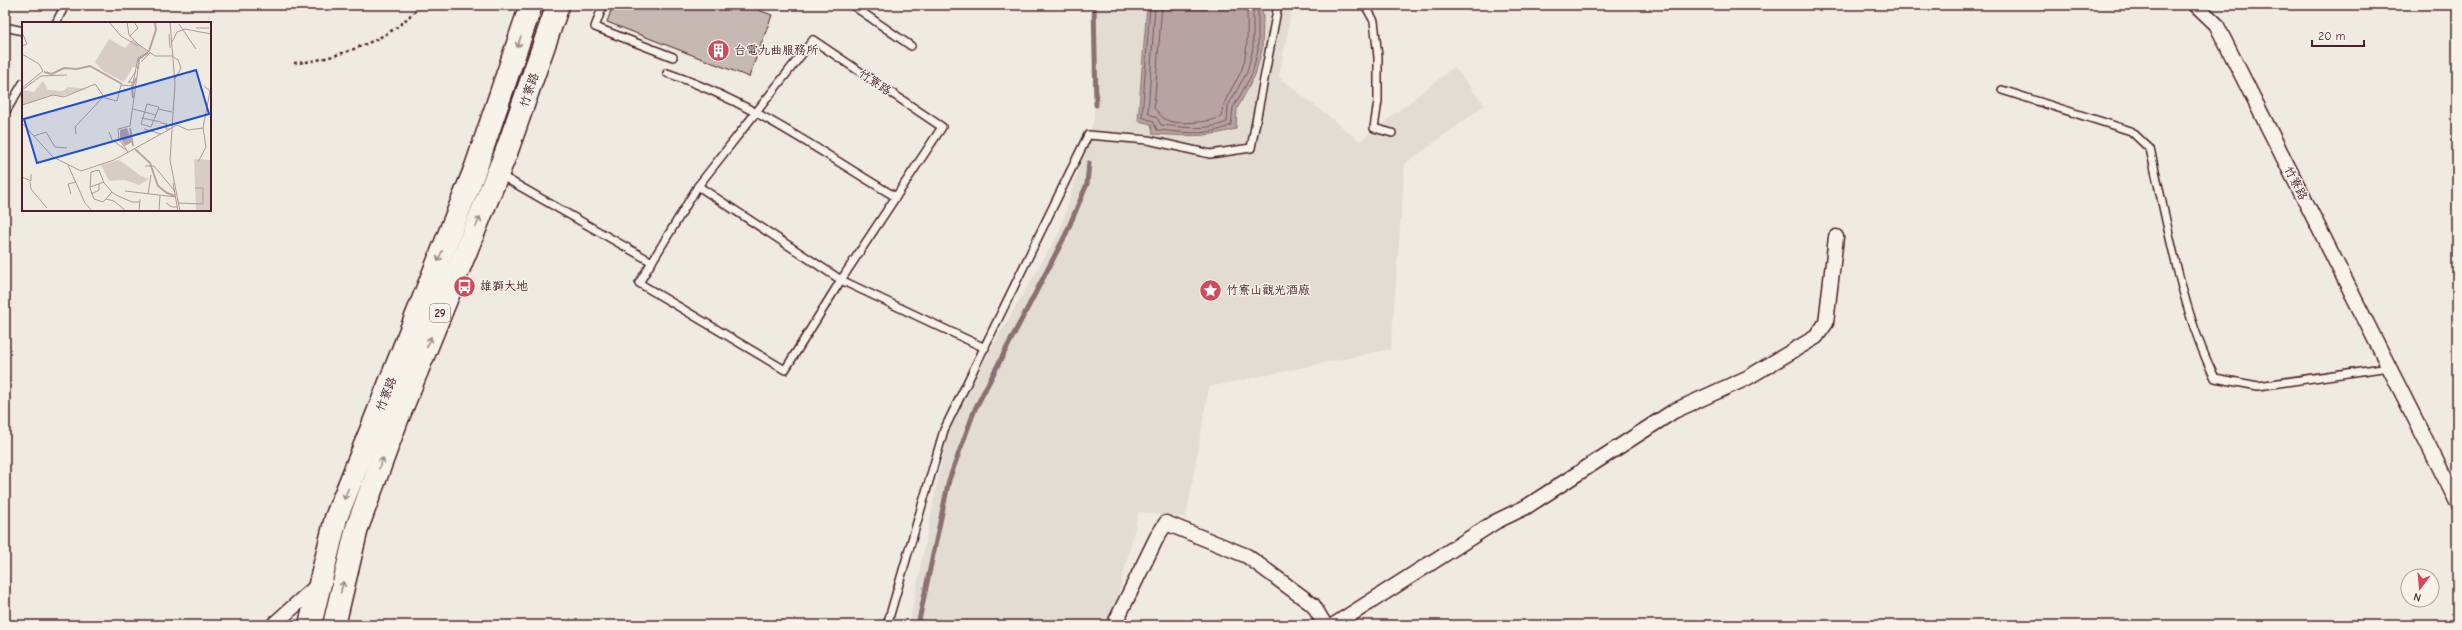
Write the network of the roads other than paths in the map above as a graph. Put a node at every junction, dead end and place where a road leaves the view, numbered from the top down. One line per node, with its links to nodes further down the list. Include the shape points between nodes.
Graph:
1 (65, 5): 9 (lane)
2 (531, 5): 20 (main road, 竹寮路 / 29, one-way to 20)
3 (558, 5): 20 (main road, 竹寮路 / 29)
4 (603, 5): 13 (lane, via 595,27)
5 (852, 5): 12 (lane)
6 (1278, 5): 26 (lane, via 1251,148 1210,154 1148,140 1088,135)
7 (1364, 5): 19 (lane, via 1374,21 1378,57 1378,101 1374,128)
8 (2196, 5): 27 (street, 竹寮路, via 2216,24)
9 (56, 22)
10 (5, 27): 11 (lane)
11 (22, 31)
12 (910, 46)
13 (674, 57)
14 (667, 73): 17 (lane, via 698,84)
15 (22, 84): 18 (lane)
16 (2002, 90): 27 (lane, via 2131,131 2150,149 2190,318 2200,348 2215,378 2258,386)
17 (756, 112): 21 (lane, 竹寮路); 22 (lane); 22 (lane, 竹寮路, via 813,40 942,127)
18 (5, 113)
19 (1392, 133)
20 (487, 170): 24 (lane); 29 (main road, 竹寮路 / 29, one-way to 29, via 336,518); 32 (main road, 竹寮路 / 29, one-way to 20, via 357,528)
21 (698, 186): 24 (lane, 竹寮路); 25 (lane)
22 (896, 197): 25 (lane, 竹寮路)
23 (1836, 237): 36 (street, via 1826,323 1816,337 1747,378 1674,411 1526,507 1495,522)
24 (652, 262): 25 (lane, 竹寮路, via 639,283 785,370)
25 (841, 280): 26 (lane)
26 (985, 348): 33 (lane, via 944,430)
27 (2389, 367): 28 (street, 竹寮路)
28 (2457, 502)
29 (319, 584): 30 (street); 31 (main road, 竹寮路 / 29)
30 (273, 625)
31 (310, 625)
32 (334, 625)
33 (887, 625)
34 (1114, 625): 35 (street, via 1157,536 1166,523 1247,556 1313,605)
35 (1325, 625)
36 (1334, 625)

